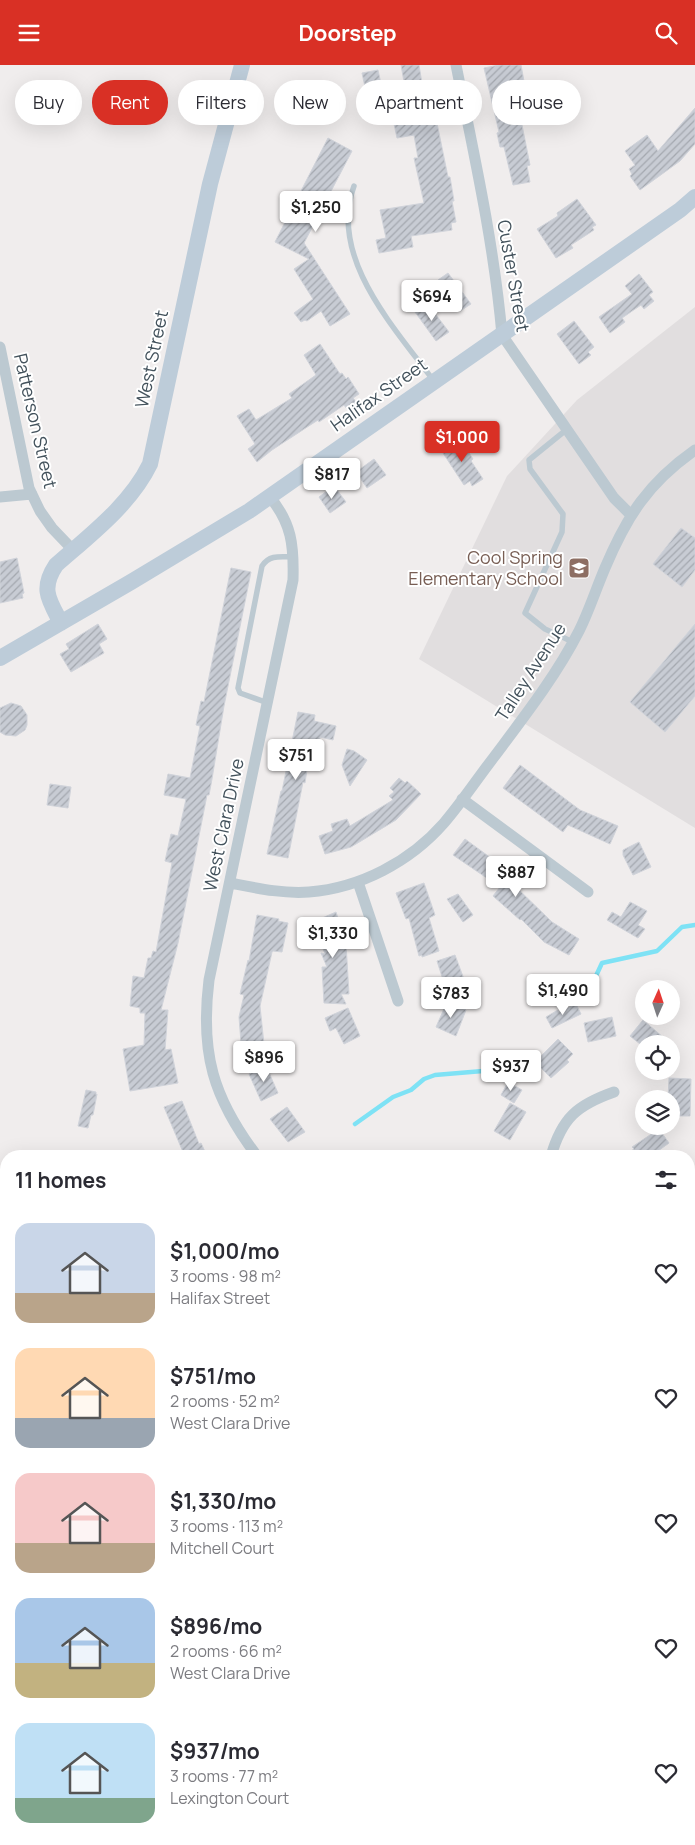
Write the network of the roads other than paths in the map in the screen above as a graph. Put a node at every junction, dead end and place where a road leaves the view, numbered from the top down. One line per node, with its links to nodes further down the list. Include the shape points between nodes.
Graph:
1 (242, 65): 14 (main road, West Street, via 210,184 150,464 130,497)
2 (456, 65): 5 (street, Custer Street, via 488,235)
3 (354, 186): 7 (lane, via 347,213 354,255 363,279 375,301)
4 (695, 197): 5 (main road, Halifax Street)
5 (502, 335): 7 (main road, Halifax Street); 8 (street, Custer Street)
6 (0, 347): 10 (street, Patterson Street)
7 (434, 381): 11 (main road, Halifax Street)
8 (566, 430): 13 (street, Custer Street, via 614,499); 17 (lane, via 529,460 530,469 563,514 562,532 525,613 546,629)
9 (695, 450): 13 (street, Talley Avenue, via 667,471)
10 (32, 494): 12 (street); 14 (street, Patterson Street, via 52,528)
11 (269, 496): 15 (street, West Clara Drive, via 287,523); 16 (main road, Halifax Street)
12 (0, 497)
13 (631, 515): 17 (street, Talley Avenue)
14 (73, 550): 16 (main road, West Street, via 56,565 47,585 47,596)
15 (294, 557): 19 (street, West Clara Drive, via 293,580); 19 (lane, via 272,556 262,566 238,688 240,693)
16 (61, 623): 18 (main road, Halifax Street)
17 (572, 642): 20 (street, Talley Avenue, via 512,732)
18 (0, 658)
19 (268, 703): 22 (street, West Clara Drive)
20 (462, 799): 21 (street, Talley Avenue, via 425,841 401,860); 23 (street)
21 (358, 882): 22 (street, Talley Avenue, via 308,892); 24 (street)
22 (230, 883): 26 (street, West Clara Drive, via 209,980 206,1035 216,1087 225,1108)
23 (588, 892)
24 (398, 1001)
25 (614, 1092): 27 (street, via 581,1107 568,1119)
26 (252, 1150)
27 (553, 1150)

